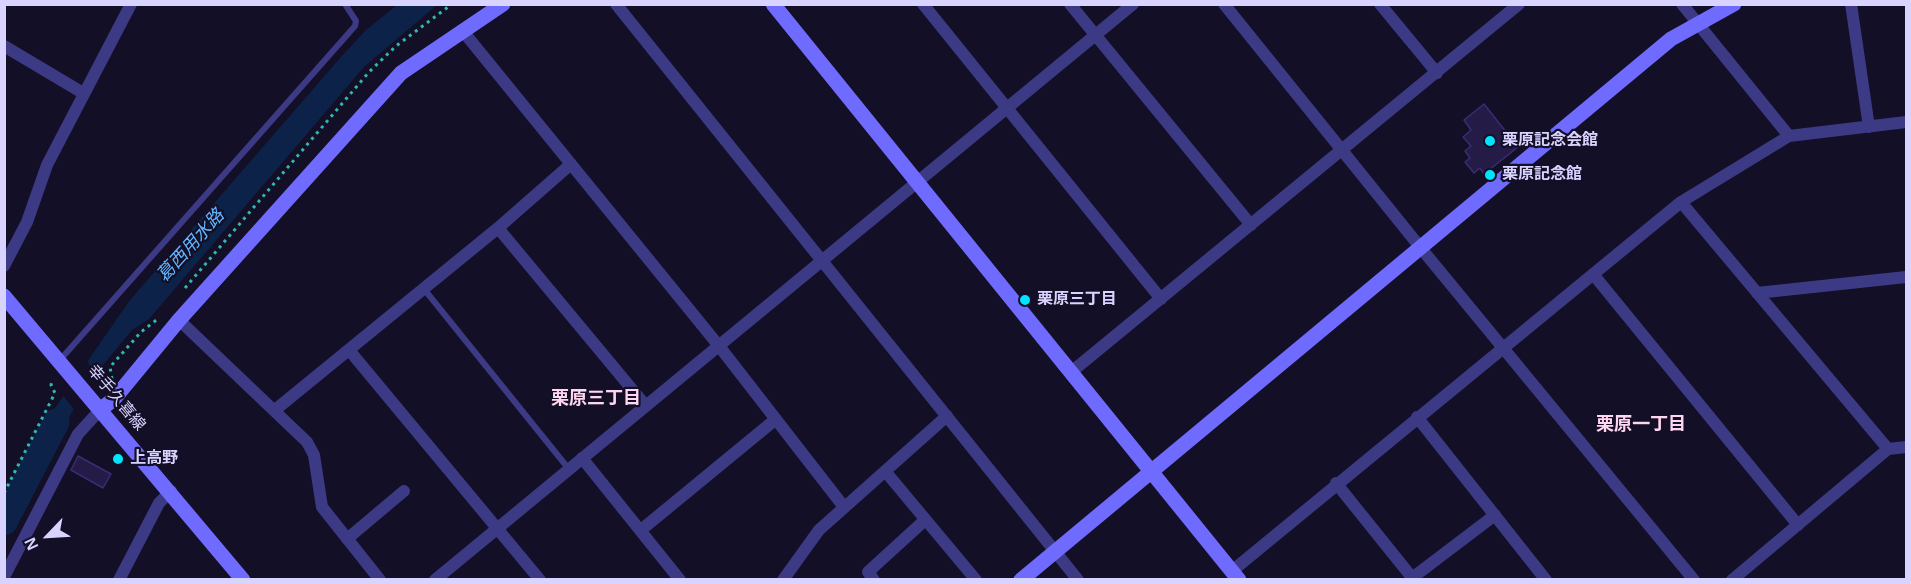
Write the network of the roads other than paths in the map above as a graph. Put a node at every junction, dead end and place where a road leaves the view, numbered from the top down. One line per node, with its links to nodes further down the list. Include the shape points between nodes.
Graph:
1 (131, 4): 20 (street)
2 (345, 4): 44 (lane, via 355,26)
3 (503, 4): 16 (street)
4 (616, 4): 32 (street)
5 (773, 4): 27 (street)
6 (923, 4): 21 (street)
7 (1071, 4): 17 (street)
8 (1133, 4): 17 (street)
9 (1224, 4): 25 (street)
10 (1380, 4): 19 (street)
11 (1520, 4): 19 (street)
12 (1682, 4): 15 (street)
13 (1734, 4): 15 (street)
14 (1851, 4): 23 (street)
15 (1697, 23): 24 (street); 31 (street, via 1671,39)
16 (462, 30): 26 (street); 40 (street, via 401,73)
17 (1095, 36): 21 (street); 29 (street)
18 (4, 46): 20 (street)
19 (1437, 73): 25 (street)
20 (83, 93): 33 (street)
21 (1006, 109): 27 (street); 39 (street)
22 (1906, 122): 23 (street)
23 (1869, 127): 24 (street)
24 (1790, 136): 28 (street)
25 (1340, 149): 29 (street); 31 (street)
26 (571, 165): 30 (street); 41 (street)
27 (918, 183): 32 (street); 45 (street)
28 (1681, 202): 34 (street); 37 (street)
29 (1251, 225): 39 (street)
30 (498, 228): 36 (street); 47 (street)
31 (1420, 247): 42 (street); 57 (street)
32 (823, 262): 41 (street); 49 (street)
33 (4, 266)
34 (1593, 274): 42 (street); 64 (street)
35 (1906, 277): 37 (street)
36 (424, 289): 43 (street); 55 (lane)
37 (1757, 293): 53 (street)
38 (4, 296): 44 (street, 幸手久喜線)
39 (1161, 299): 45 (street)
40 (179, 320): 46 (street, via 114,399); 48 (street)
41 (719, 346): 47 (street); 51 (street)
42 (1503, 348): 50 (street); 84 (street)
43 (349, 350): 48 (street); 65 (street)
44 (63, 364): 46 (street, 幸手久喜線)
45 (1071, 374): 57 (street)
46 (97, 404): 59 (street, 幸手久喜線); 70 (street)
47 (646, 406): 54 (street)
48 (275, 410): 67 (street, via 312,449 321,507)
49 (947, 416): 56 (street); 68 (street)
50 (1417, 417): 58 (street); 62 (street)
51 (776, 419): 61 (street); 66 (street)
52 (1906, 447): 53 (street)
53 (1888, 449): 64 (street)
54 (582, 458): 55 (street); 66 (street)
55 (568, 468): 65 (street)
56 (885, 471): 61 (street); 63 (street)
57 (1150, 471): 68 (street); 69 (street)
58 (1336, 483): 69 (street); 82 (street)
59 (171, 491): 71 (street, via 159,503); 72 (street, 幸手久喜線)
60 (404, 491): 67 (street)
61 (844, 507): 77 (street, via 819,530)
62 (1495, 515): 82 (street); 83 (street)
63 (925, 520): 78 (street, via 868,572); 79 (street)
64 (1798, 525): 85 (street)
65 (498, 527): 74 (street); 75 (street)
66 (641, 530): 76 (street)
67 (347, 539): 73 (street)
68 (1056, 551): 80 (street); 81 (street)
69 (1235, 575)
70 (4, 577)
71 (119, 579)
72 (243, 579)
73 (380, 579)
74 (435, 579)
75 (540, 579)
76 (680, 579)
77 (783, 579)
78 (874, 579)
79 (976, 579)
80 (1021, 579)
81 (1078, 579)
82 (1413, 579)
83 (1546, 579)
84 (1694, 579)
85 (1732, 579)

